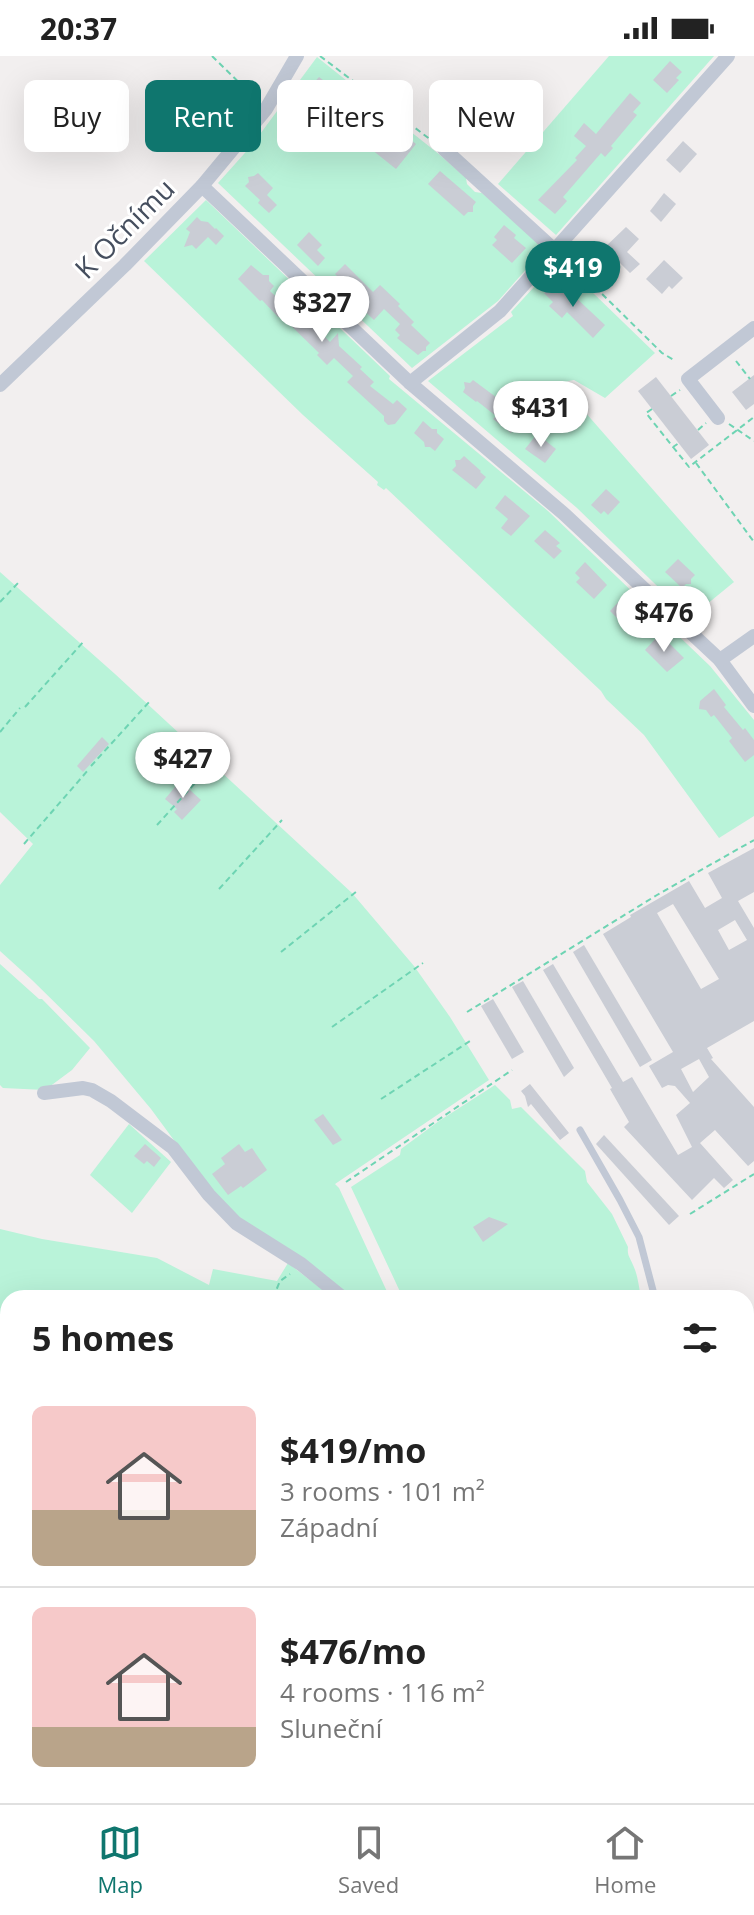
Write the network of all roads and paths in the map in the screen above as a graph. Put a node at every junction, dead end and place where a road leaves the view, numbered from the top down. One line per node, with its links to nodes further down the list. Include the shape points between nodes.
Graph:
1 (212, 56): 5 (path)
2 (297, 56): 5 (street, K Očnímu)
3 (320, 56): 6 (path)
4 (728, 56): 9 (street)
5 (266, 109): 8 (street, K Očnímu)
6 (429, 138)
7 (447, 152): 9 (street)
8 (202, 186): 15 (street); 16 (street, K Očnímu)
9 (555, 250): 10 (street); 15 (street, via 500,311)
10 (584, 277): 13 (path)
11 (754, 328): 19 (street, via 688,379)
12 (732, 356): 14 (path)
13 (674, 360)
14 (750, 379)
15 (410, 383): 30 (street, via 563,513)
16 (0, 385)
17 (652, 409): 23 (path, via 646,413)
18 (754, 417): 20 (path)
19 (718, 418): 20 (path)
20 (739, 429): 21 (path); 24 (path)
21 (754, 441)
22 (679, 443): 23 (path)
23 (673, 447): 24 (path, via 689,467)
24 (695, 462): 25 (path)
25 (754, 542)
26 (19, 582): 27 (path)
27 (0, 602)
28 (754, 636): 30 (street)
29 (85, 640): 33 (path)
30 (720, 660): 32 (street)
31 (150, 701): 40 (path)
32 (754, 706)
33 (25, 707)
34 (20, 708): 35 (path)
35 (0, 732)
36 (216, 760): 38 (path)
37 (282, 820): 41 (path)
38 (157, 825)
39 (754, 840): 45 (path)
40 (24, 844)
41 (219, 889)
42 (357, 891): 43 (path)
43 (281, 952)
44 (423, 963): 46 (path)
45 (467, 1012)
46 (332, 1027)
47 (470, 1041): 50 (path)
48 (512, 1070): 53 (path)
49 (44, 1093): 57 (street, via 83,1088 111,1101 173,1148 236,1223)
50 (381, 1099)
51 (580, 1130): 58 (lane, via 639,1237)
52 (754, 1174): 54 (path)
53 (346, 1182)
54 (690, 1214)
55 (280, 1281): 56 (path)
56 (276, 1290)
57 (333, 1290)
58 (653, 1290)

